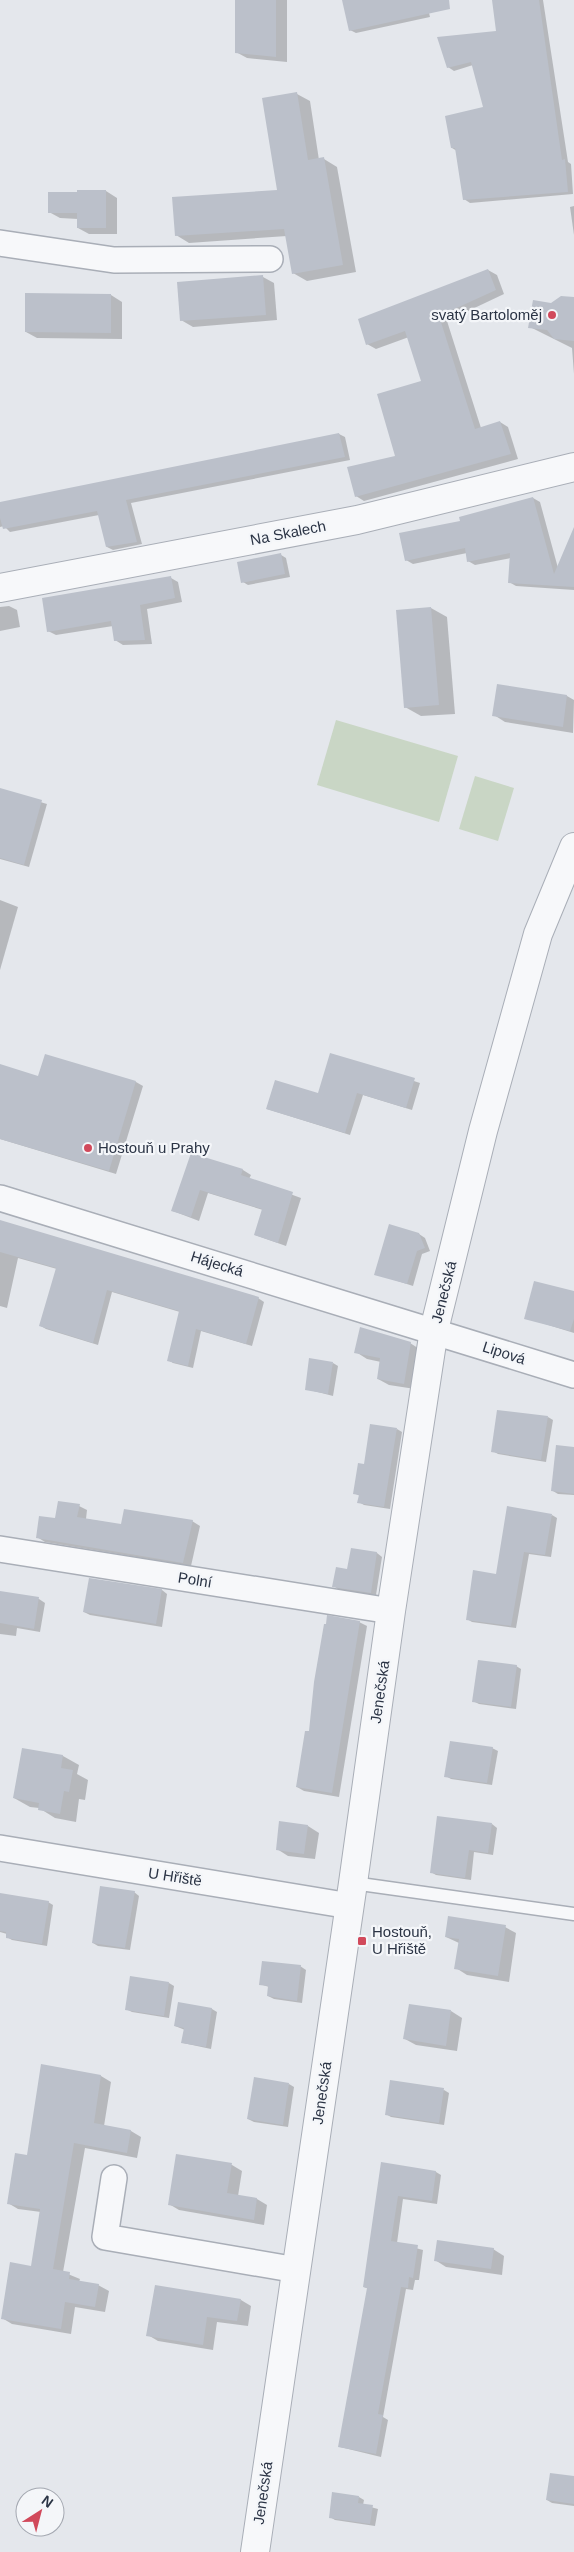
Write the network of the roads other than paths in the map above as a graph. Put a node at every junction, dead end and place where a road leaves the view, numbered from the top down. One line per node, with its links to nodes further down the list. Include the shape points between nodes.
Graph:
1 (0, 243): 2 (street, via 114,260)
2 (270, 259)
3 (574, 467): 4 (street, Na Skalech, via 357,520)
4 (0, 588)
5 (574, 847): 7 (street, Jenečská, via 538,934 482,1131)
6 (0, 1198): 7 (street, Hájecká)
7 (434, 1330): 8 (street, Lipová); 10 (street, Jenečská)
8 (574, 1375)
9 (0, 1549): 10 (street, Polní)
10 (391, 1611): 12 (street, Jenečská)
11 (0, 1848): 12 (street, U Hřiště)
12 (351, 1894): 13 (lane); 15 (street, Jenečská)
13 (574, 1914)
14 (114, 2178): 15 (street, via 105,2238)
15 (297, 2270): 16 (street, Jenečská)
16 (255, 2552)

